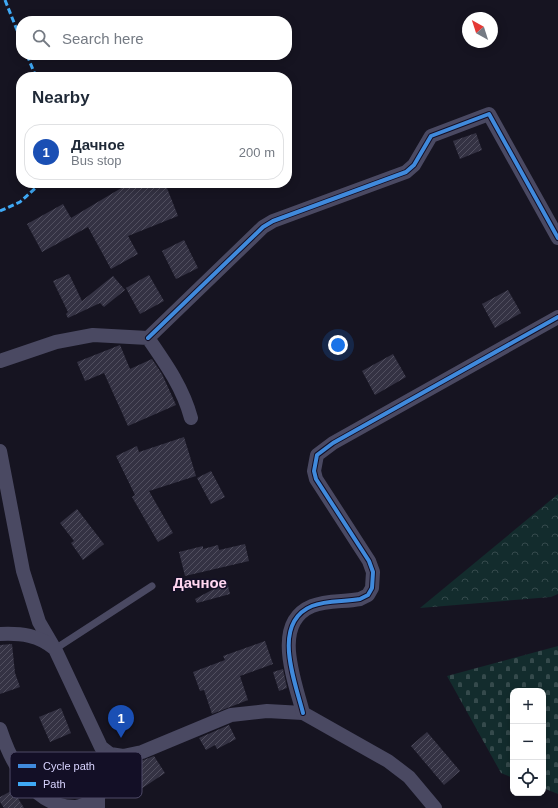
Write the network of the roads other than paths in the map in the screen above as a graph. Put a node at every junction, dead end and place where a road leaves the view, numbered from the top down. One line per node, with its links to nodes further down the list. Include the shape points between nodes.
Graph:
1 (558, 238): 3 (street, via 489,114 431,136 414,165 406,172 273,221 263,227)
2 (558, 317): 12 (street, via 333,443 317,455 314,471 316,478 369,561 374,581 368,595 360,599 311,606 294,620 289,630 288,646)
3 (148, 338): 4 (street, via 93,336 56,342); 5 (street, via 177,380)
4 (0, 361)
5 (192, 418)
6 (0, 450): 8 (street, via 23,571)
7 (152, 586): 11 (lane)
8 (39, 622): 10 (street, via 37,631); 11 (street)
9 (0, 634): 10 (street)
10 (26, 635): 11 (street, via 42,639)
11 (55, 649): 16 (street, via 94,734 101,747)
12 (297, 690): 13 (street, via 294,702); 14 (street)
13 (286, 711): 14 (street); 17 (street, via 231,715)
14 (303, 713): 22 (street, via 388,761 408,777)
15 (0, 729): 18 (street)
16 (107, 752)
17 (142, 752)
18 (10, 756)
19 (48, 798): 21 (street, via 56,803)
20 (98, 803): 21 (street)
21 (76, 807)
22 (435, 808)

